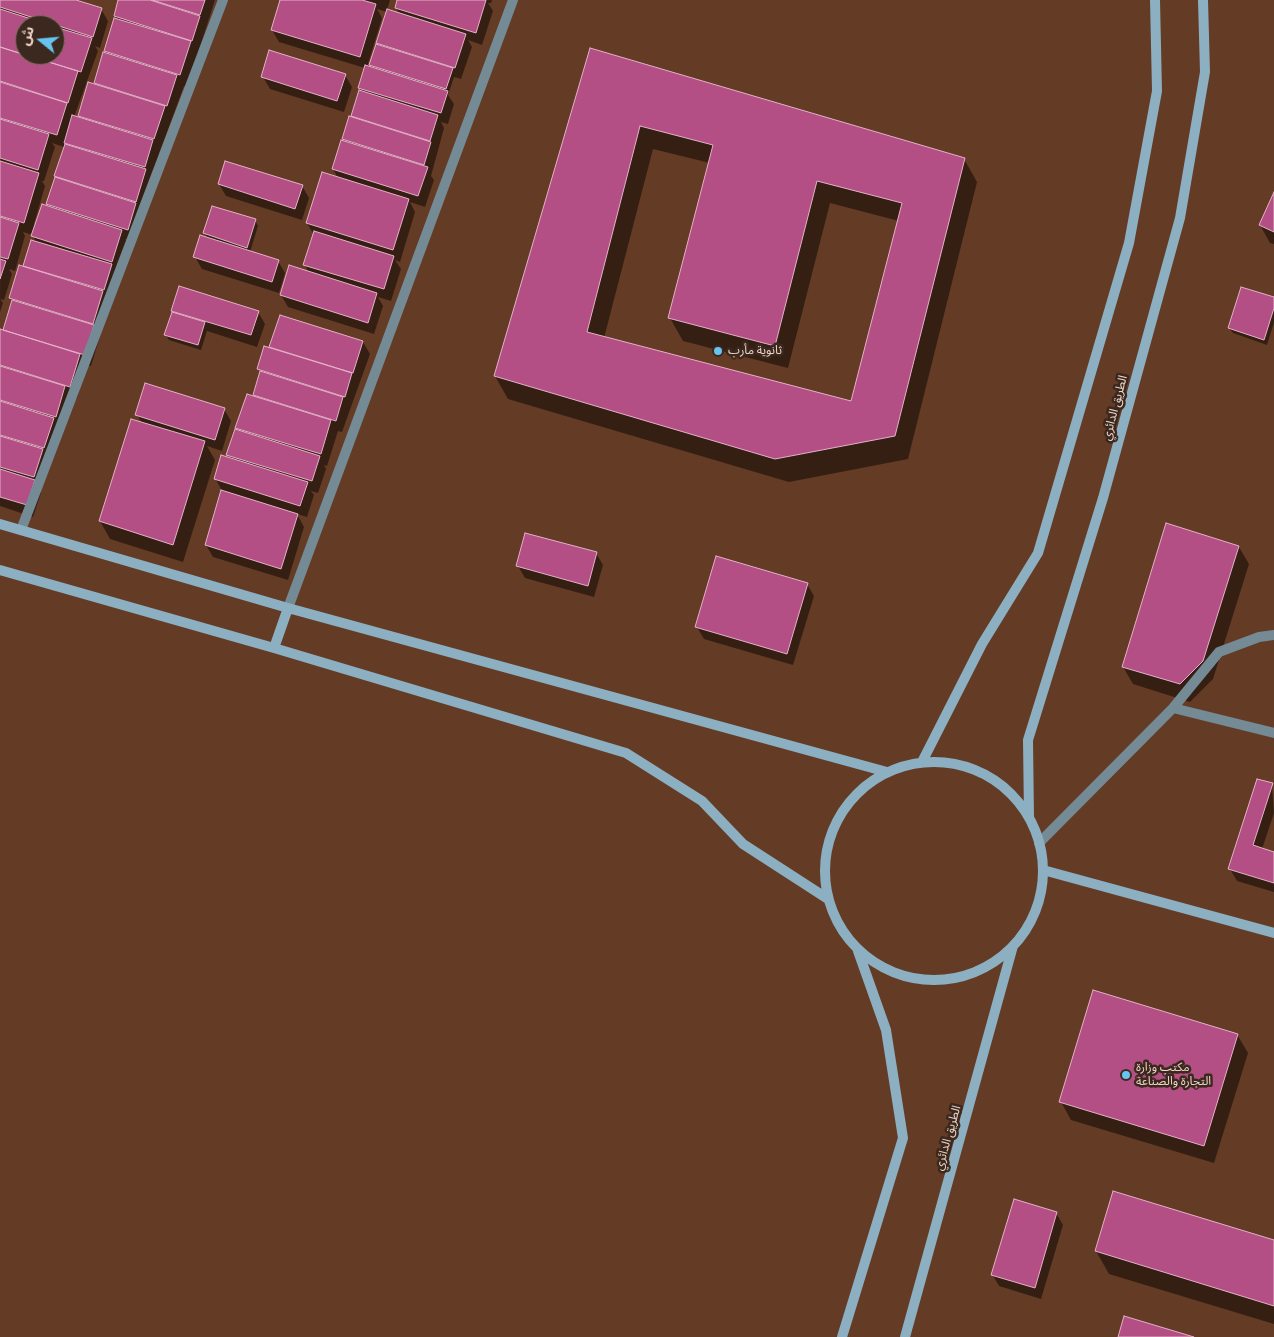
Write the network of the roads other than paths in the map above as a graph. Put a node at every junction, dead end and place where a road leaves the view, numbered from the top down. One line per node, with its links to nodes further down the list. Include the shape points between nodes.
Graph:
1 (223, 0): 6 (street)
2 (513, 0): 8 (street)
3 (1154, 0): 13 (main road, via 1157,91 1129,243 1038,553 982,644)
4 (1203, 0): 15 (main road, الطريق الدائري, via 1205,72 1180,218 1103,498 1028,740)
5 (0, 524): 6 (main road)
6 (21, 530): 8 (main road)
7 (0, 570): 10 (main road)
8 (288, 608): 10 (main road); 14 (main road)
9 (1274, 636): 11 (street, via 1259,637 1219,652)
10 (274, 648): 18 (main road, via 626,753 702,801 743,844)
11 (1173, 708): 12 (street); 16 (street)
12 (1274, 733)
13 (922, 762): 14 (main road); 15 (main road, via 947,762 995,780 1014,796)
14 (887, 772): 18 (main road, via 862,789 842,812 829,839 824,869)
15 (1029, 817): 16 (main road)
16 (1039, 844): 17 (main road)
17 (1043, 870): 19 (main road); 20 (main road, via 1039,898)
18 (828, 899): 21 (main road, via 839,927)
19 (1274, 933)
20 (1013, 946): 21 (main road, via 991,964 965,976 936,981 908,978 881,967); 23 (main road, الطريق الدائري)
21 (858, 951): 22 (main road, via 886,1030 903,1138)
22 (842, 1337)
23 (905, 1337)

